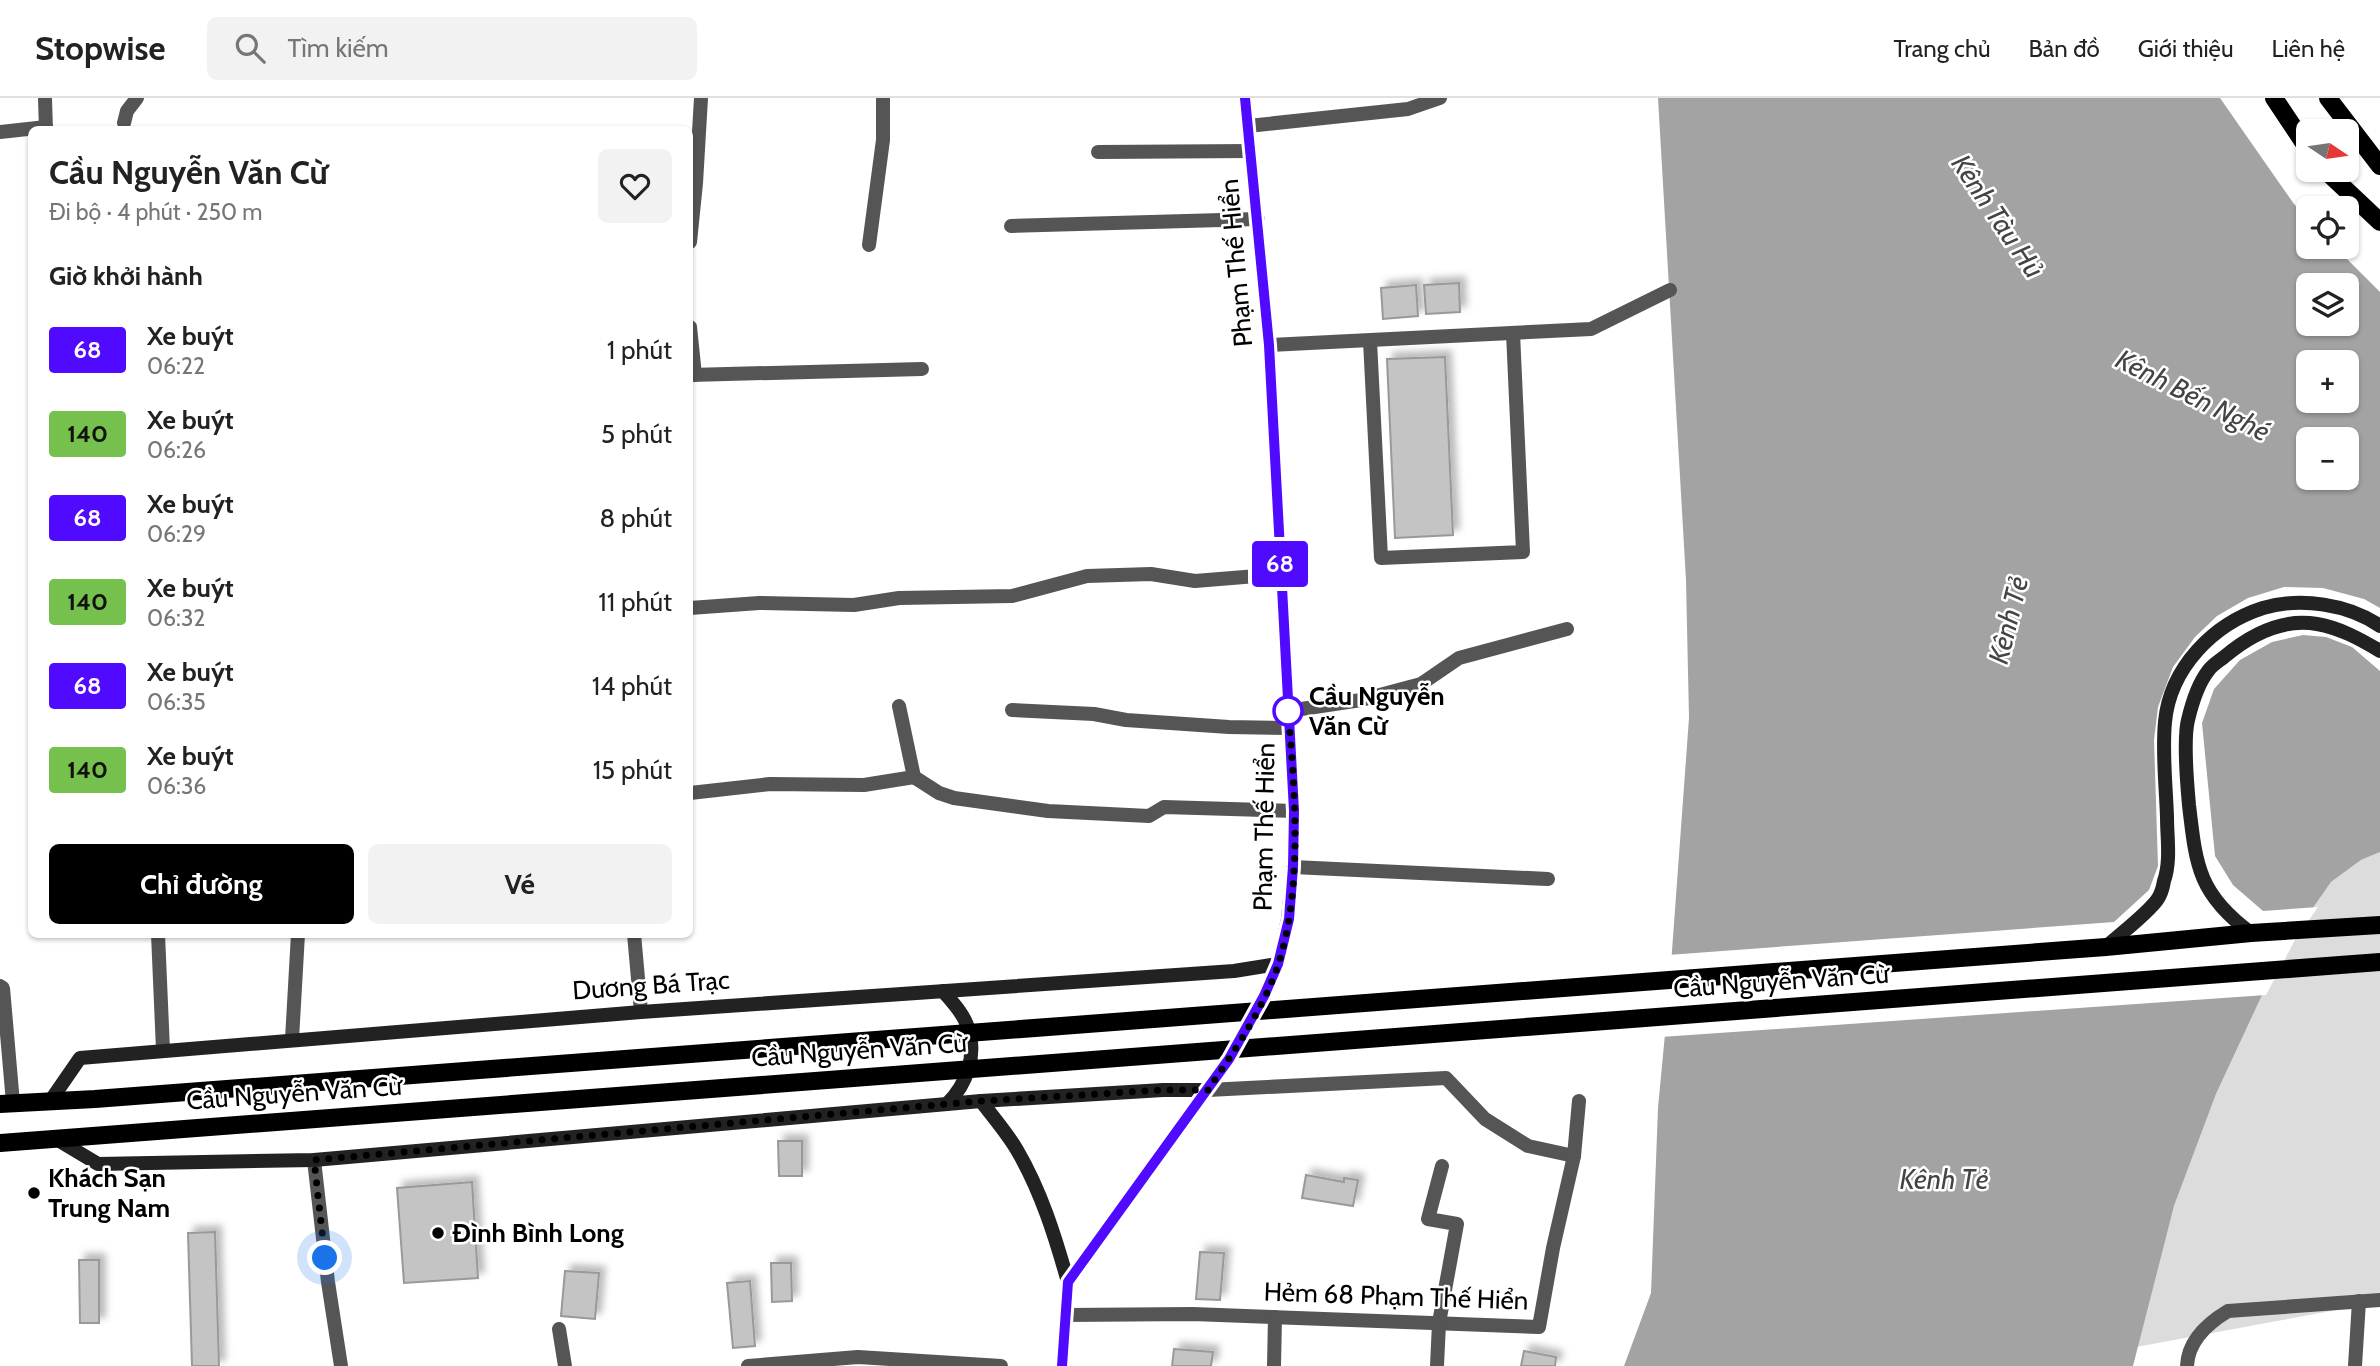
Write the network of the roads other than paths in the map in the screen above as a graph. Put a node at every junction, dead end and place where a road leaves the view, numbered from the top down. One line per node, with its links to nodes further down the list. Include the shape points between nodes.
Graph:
1 (45, 98): 10 (street)
2 (137, 98): 9 (street)
3 (701, 98): 19 (street)
4 (883, 98): 23 (street, via 883,140)
5 (1245, 98): 11 (street, Phạm Thế Hiển)
6 (1440, 98): 11 (street, via 1408,109)
7 (2274, 98): 13 (main road)
8 (2329, 98): 17 (main road)
9 (124, 123)
10 (46, 126)
11 (1248, 126): 15 (street, Phạm Thế Hiển)
12 (28, 130): 14 (street)
13 (2296, 131)
14 (0, 132)
15 (1251, 151): 16 (street); 20 (street, Phạm Thế Hiển)
16 (1098, 152)
17 (2380, 166)
18 (2338, 182): 21 (main road)
19 (693, 183)
20 (1258, 219): 22 (street); 27 (street, Phạm Thế Hiển)
21 (2380, 222)
22 (1011, 226)
23 (869, 245)
24 (1670, 290): 25 (street, via 1591,329)
25 (1513, 333): 26 (street); 26 (street, via 1523,552 1381,558)
26 (1370, 341): 27 (street)
27 (1269, 345): 30 (street, Phạm Thế Hiển)
28 (922, 369): 29 (street)
29 (693, 375)
30 (1280, 574): 31 (street, via 1195,581 1151,574 1087,576 1012,596); 37 (street, Phạm Thế Hiển)
31 (693, 608)
32 (2380, 626): 49 (street, via 2348,609 2275,604 2234,619 2196,650 2171,695 2165,721 2165,878 2157,900)
33 (1567, 629): 37 (street, via 1459,658 1421,684 1361,700)
34 (2380, 651): 45 (street, via 2352,635 2315,624 2272,628 2249,638 2209,670 2196,694 2187,722 2187,786 2196,860 2218,903)
35 (899, 706): 39 (street)
36 (1012, 710): 38 (street)
37 (1288, 711): 38 (street, Phạm Thế Hiển)
38 (1289, 728): 41 (street, Phạm Thế Hiển)
39 (914, 776): 40 (street, via 864,785 770,784); 41 (street, via 954,798 1048,811 1150,816 1164,807)
40 (693, 793)
41 (1294, 811): 42 (street, Phạm Thế Hiển)
42 (1293, 867): 43 (street); 51 (street, Phạm Thế Hiển, via 1289,919)
43 (1548, 879)
44 (2380, 925): 45 (main road, Cầu Nguyễn Văn Cừ)
45 (2251, 933): 49 (main road, Cầu Nguyễn Văn Cừ)
46 (158, 938): 56 (street)
47 (298, 938): 55 (street)
48 (634, 938): 54 (street)
49 (2106, 947): 58 (main road, Cầu Nguyễn Văn Cừ)
50 (2380, 962): 63 (main road, Cầu Nguyễn Văn Cừ)
51 (1278, 964): 53 (street, Dương Bá Trạc); 57 (street, Phạm Thế Hiển, via 1248,1027)
52 (0, 986): 61 (street)
53 (943, 991): 54 (street, Dương Bá Trạc); 62 (street, via 968,1027 971,1051 966,1078)
54 (642, 1012): 55 (street, Dương Bá Trạc)
55 (292, 1039): 56 (street, Dương Bá Trạc)
56 (163, 1050): 58 (street, Dương Bá Trạc, via 79,1058)
57 (1208, 1090): 59 (street); 65 (street, via 1446,1078 1485,1119 1528,1146); 68 (street, Phạm Thế Hiển)
58 (51, 1100): 61 (main road)
59 (981, 1101): 62 (street); 68 (street, via 1016,1148 1033,1181)
60 (1579, 1101): 65 (street, Hẻm 68 Phạm Thế Hiển)
61 (6, 1103)
62 (947, 1104): 66 (street)
63 (58, 1140): 64 (main road); 66 (street, via 98,1164)
64 (0, 1143)
65 (1574, 1156): 73 (street, Hẻm 68 Phạm Thế Hiển, via 1539,1327)
66 (314, 1160): 76 (street)
67 (1442, 1166): 73 (street, via 1428,1219 1457,1224)
68 (1068, 1282): 71 (street)
69 (2380, 1300): 70 (street)
70 (2359, 1301): 84 (street, via 2228,1311 2208,1323 2187,1354); 85 (street)
71 (1065, 1315): 72 (street, Hẻm 68 Phạm Thế Hiển); 81 (street)
72 (1275, 1317): 73 (street, Hẻm 68 Phạm Thế Hiển); 82 (street)
73 (1439, 1324): 83 (street)
74 (559, 1329): 77 (street)
75 (842, 1362): 79 (street); 80 (street, via 858,1357)
76 (341, 1366)
77 (565, 1366)
78 (748, 1366): 79 (street)
79 (756, 1366)
80 (1000, 1366)
81 (1062, 1366)
82 (1274, 1366)
83 (1437, 1366)
84 (2186, 1366)
85 (2355, 1366)

